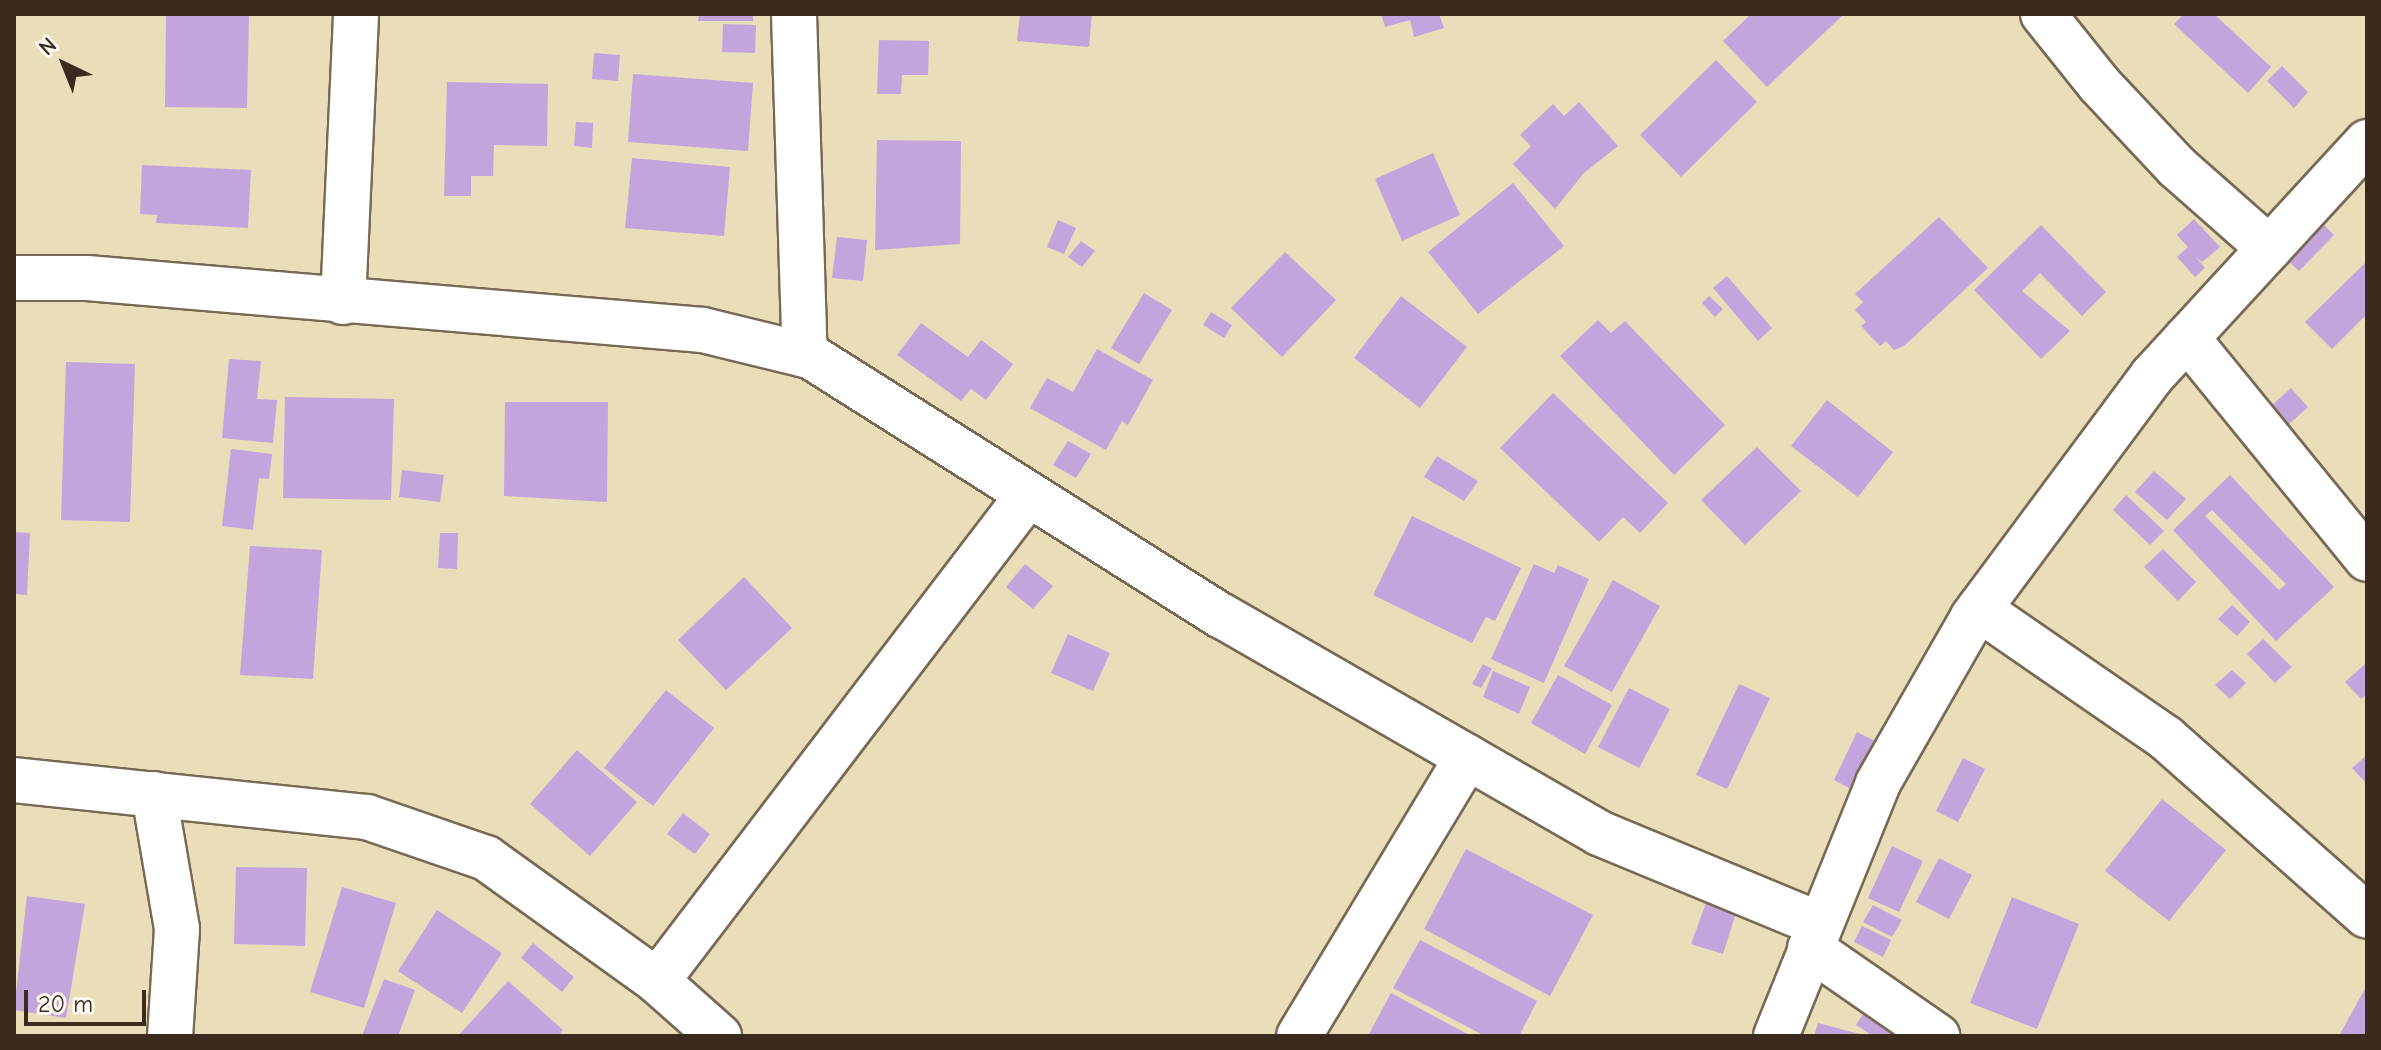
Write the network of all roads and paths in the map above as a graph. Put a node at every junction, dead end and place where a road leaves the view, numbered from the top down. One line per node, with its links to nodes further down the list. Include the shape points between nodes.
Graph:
1 (356, 14): 7 (street)
2 (794, 14): 9 (street)
3 (2043, 14): 5 (street, via 2177,167)
4 (2367, 142): 5 (street)
5 (2269, 248): 8 (street)
6 (14, 278): 7 (street, via 87,278)
7 (343, 302): 9 (street, via 703,330)
8 (2187, 338): 11 (street); 12 (street, via 2152,376)
9 (805, 355): 10 (street)
10 (1028, 495): 13 (street, via 1222,616); 18 (street)
11 (2367, 559)
12 (1979, 609): 16 (street, via 2166,738); 17 (street, via 1878,783)
13 (1467, 757): 17 (street, via 1599,833); 21 (street)
14 (14, 780): 15 (street)
15 (154, 794): 18 (street, via 367,817 486,858); 19 (street, via 177,929)
16 (2367, 916)
17 (1814, 936): 22 (street); 23 (street)
18 (657, 981): 20 (street)
19 (170, 1036)
20 (719, 1036)
21 (1299, 1036)
22 (1776, 1036)
23 (1937, 1036)

